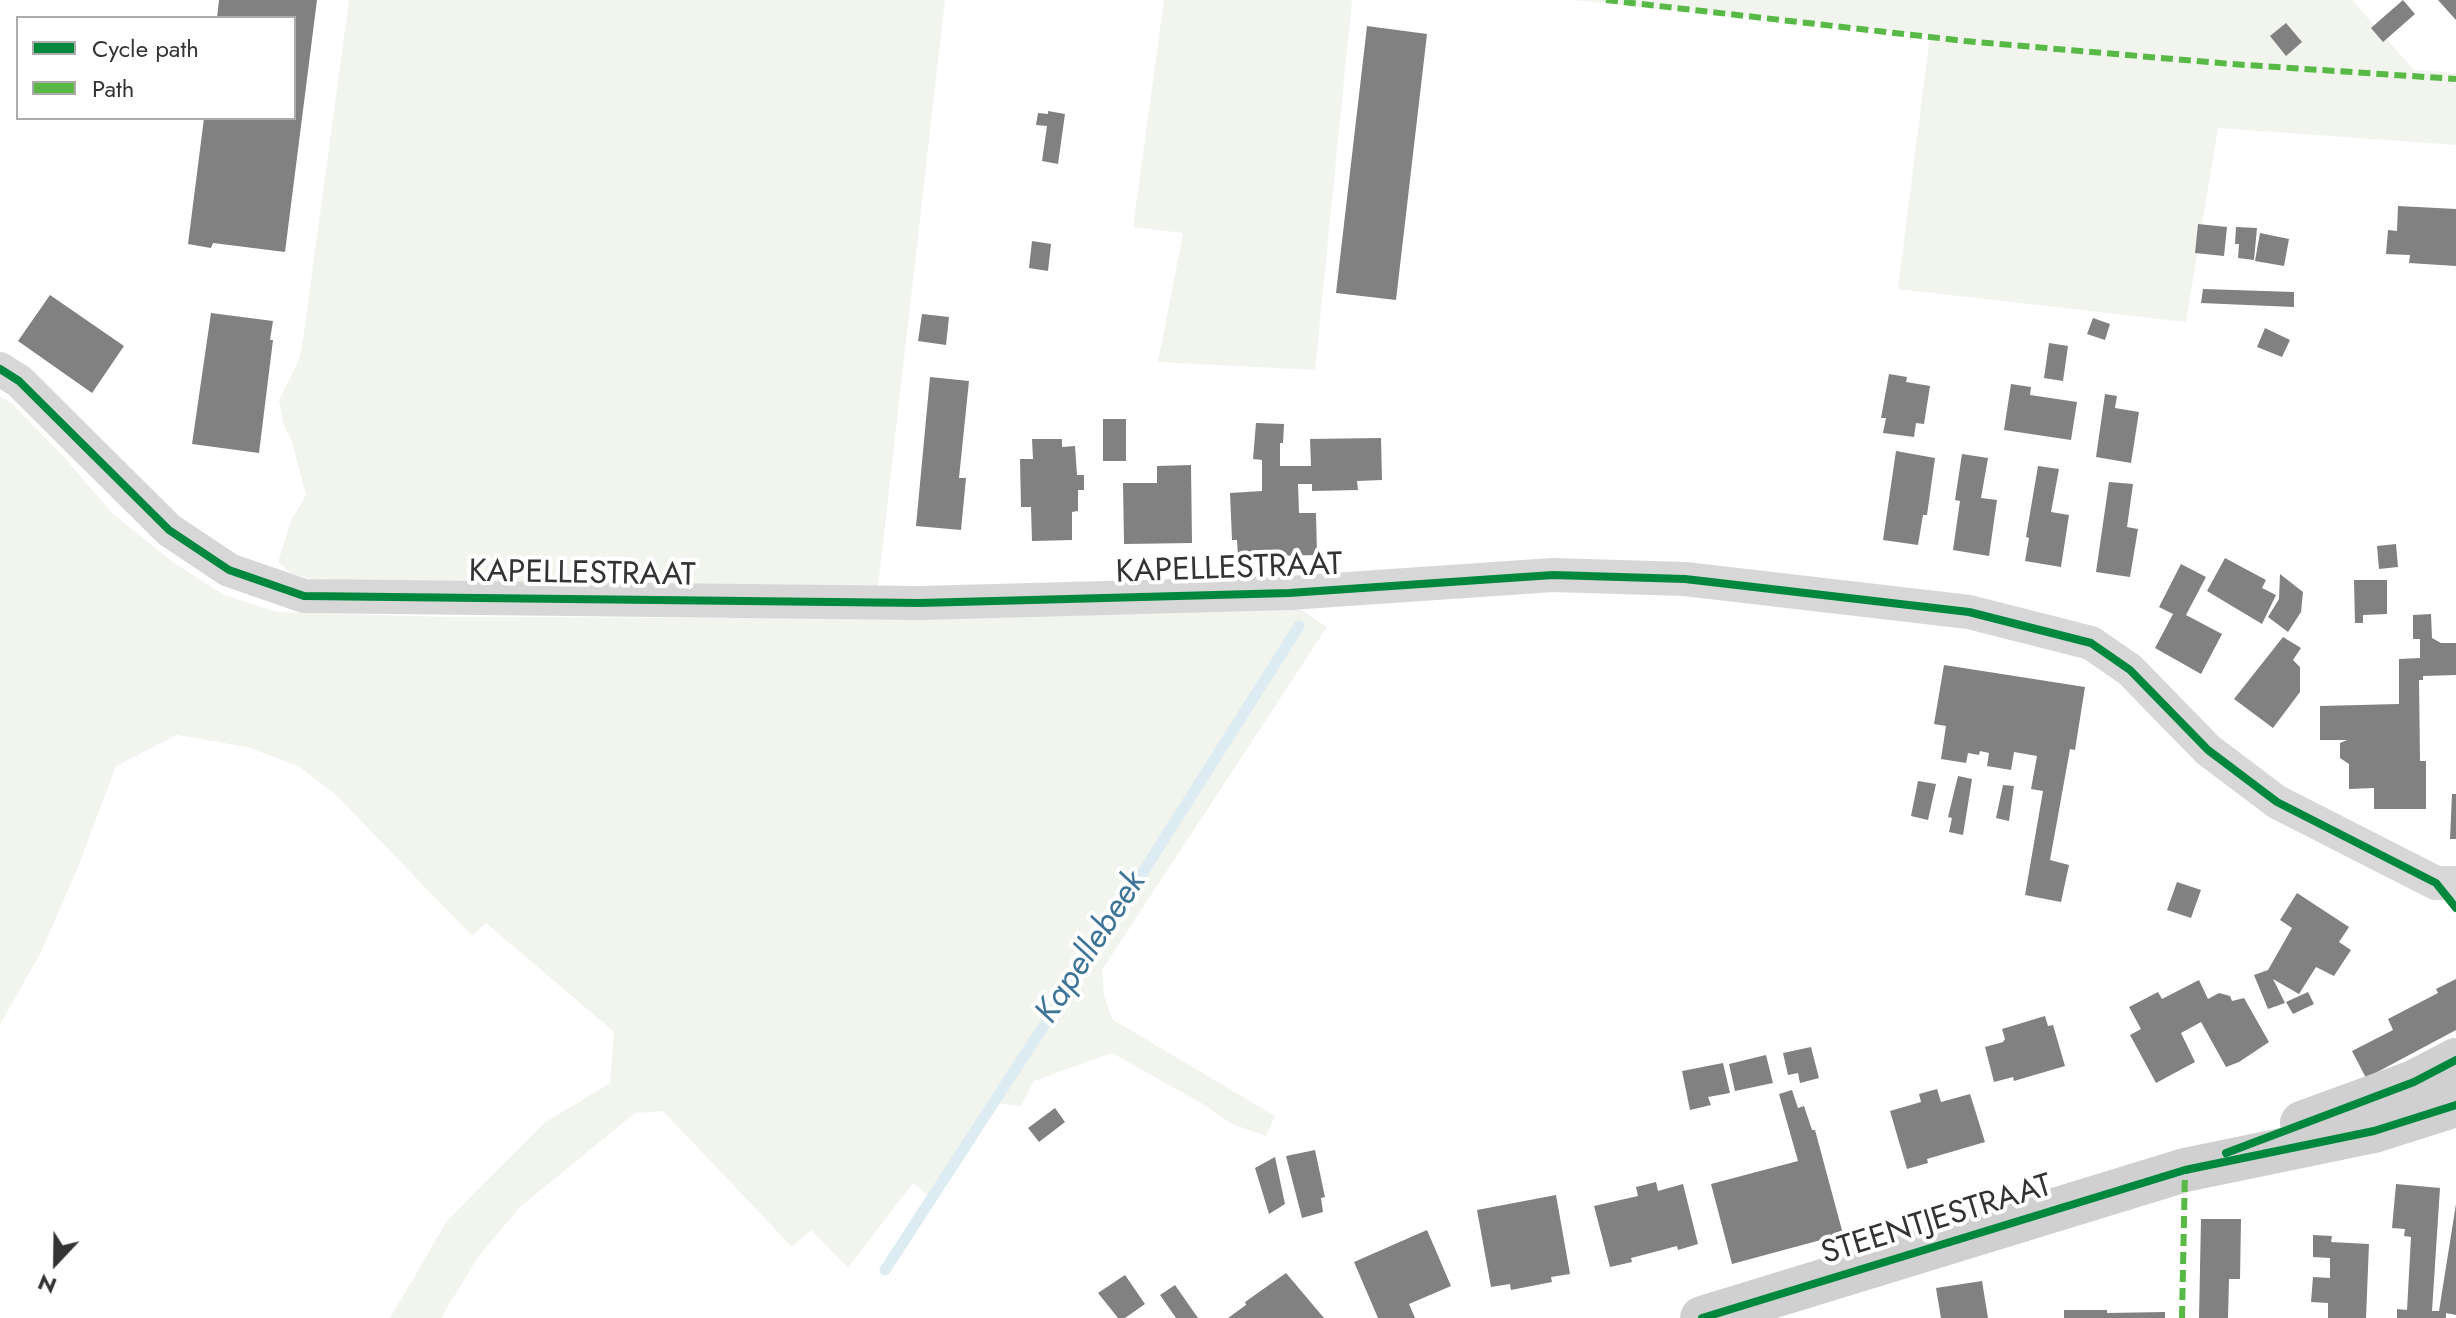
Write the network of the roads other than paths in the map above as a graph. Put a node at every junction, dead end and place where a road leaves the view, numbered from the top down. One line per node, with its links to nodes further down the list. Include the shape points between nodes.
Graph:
1 (0, 369): 2 (street, KAPELLESTRAAT, via 19,381 169,530 229,570 304,596 920,603 1289,593 1553,575 1685,579 1969,612 2091,643 2130,670 2208,750 2277,802 2436,883)
2 (2456, 883)
3 (2451, 1085): 4 (street, STEENTJESTRAAT, via 2374,1131 2185,1170)
4 (1702, 1318)

